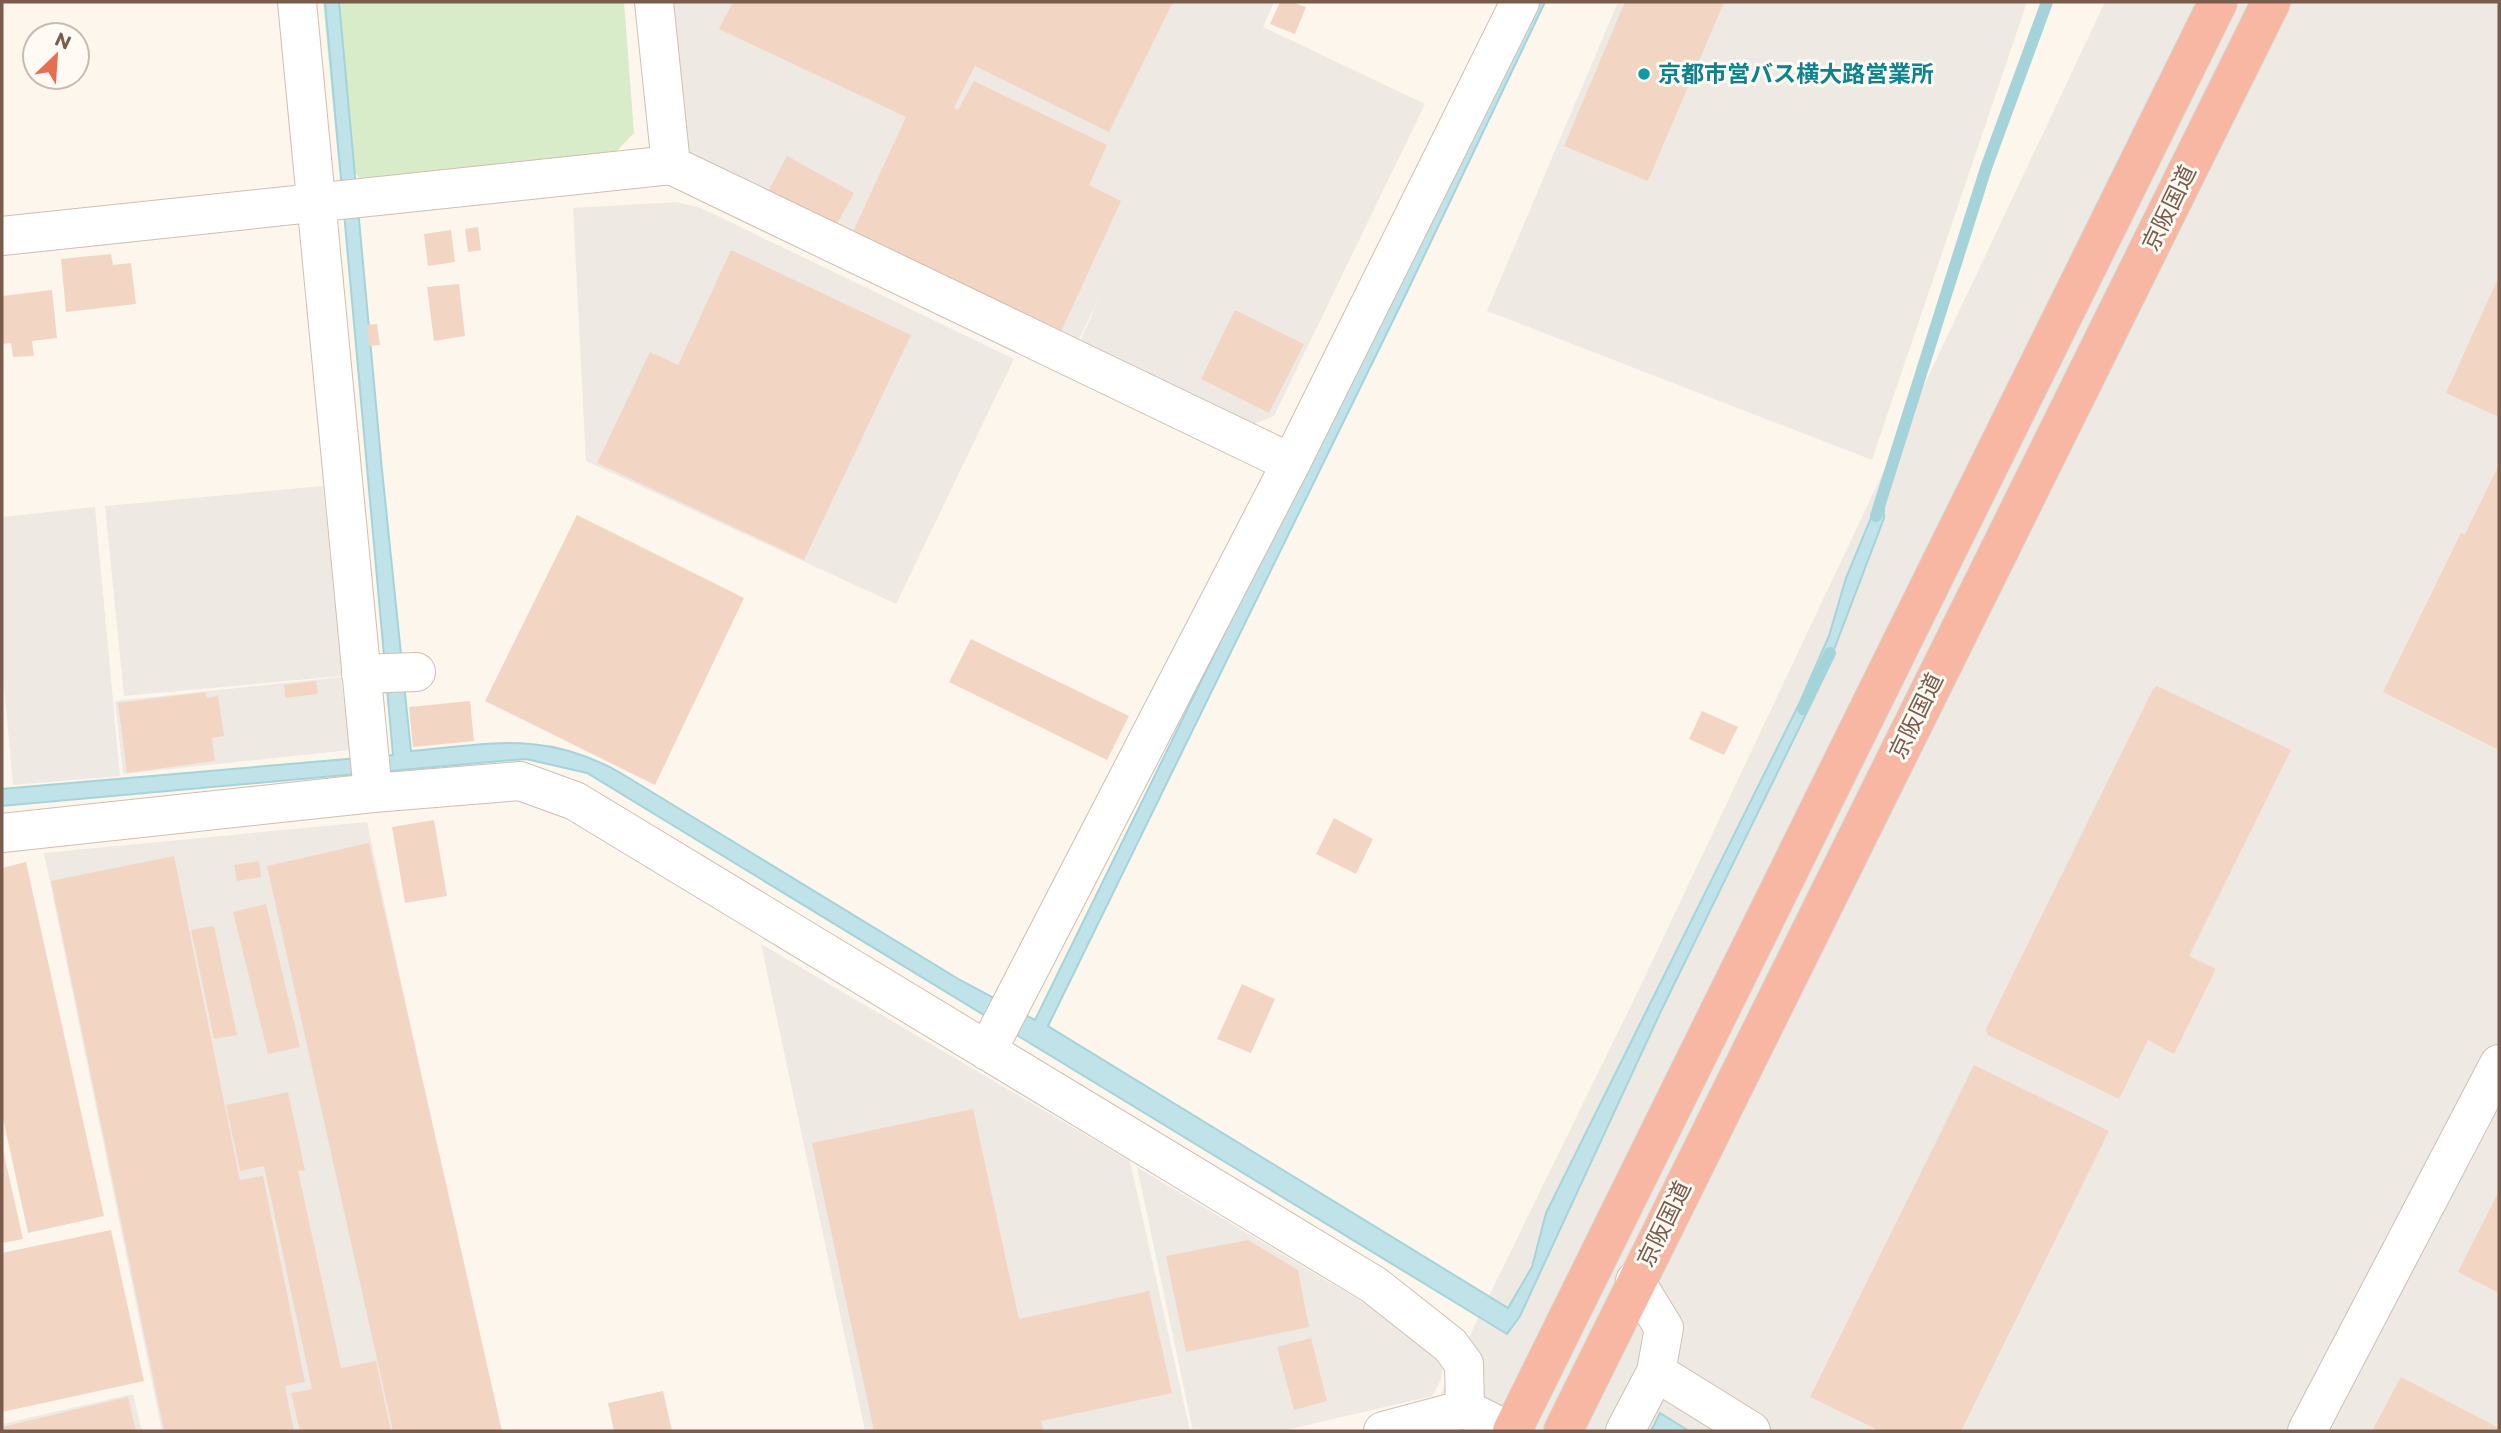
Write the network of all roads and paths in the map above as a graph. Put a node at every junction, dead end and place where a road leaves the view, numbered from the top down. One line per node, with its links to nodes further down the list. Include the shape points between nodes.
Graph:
1 (297, 2): 7 (street)
2 (654, 2): 6 (street)
3 (1520, 2): 9 (street)
4 (2218, 2): 19 (highway, 京阪国道)
5 (2271, 2): 14 (highway, 京阪国道)
6 (671, 165): 7 (street); 9 (street)
7 (316, 202): 8 (street); 10 (street, via 393,673)
8 (2, 236)
9 (1291, 463): 12 (street)
10 (371, 774): 11 (street); 12 (street, via 520,781 575,801)
11 (2, 834)
12 (998, 1030): 16 (street, via 1374,1285 1450,1345 1464,1364)
13 (2499, 1064): 22 (street)
14 (1628, 1295): 15 (street, via 1664,1328); 17 (highway, 京阪国道)
15 (1656, 1372): 20 (street); 21 (street)
16 (1465, 1409): 18 (street); 19 (street)
17 (1571, 1415)
18 (1383, 1431)
19 (1510, 1431)
20 (1625, 1431)
21 (1751, 1431)
22 (2307, 1431)

